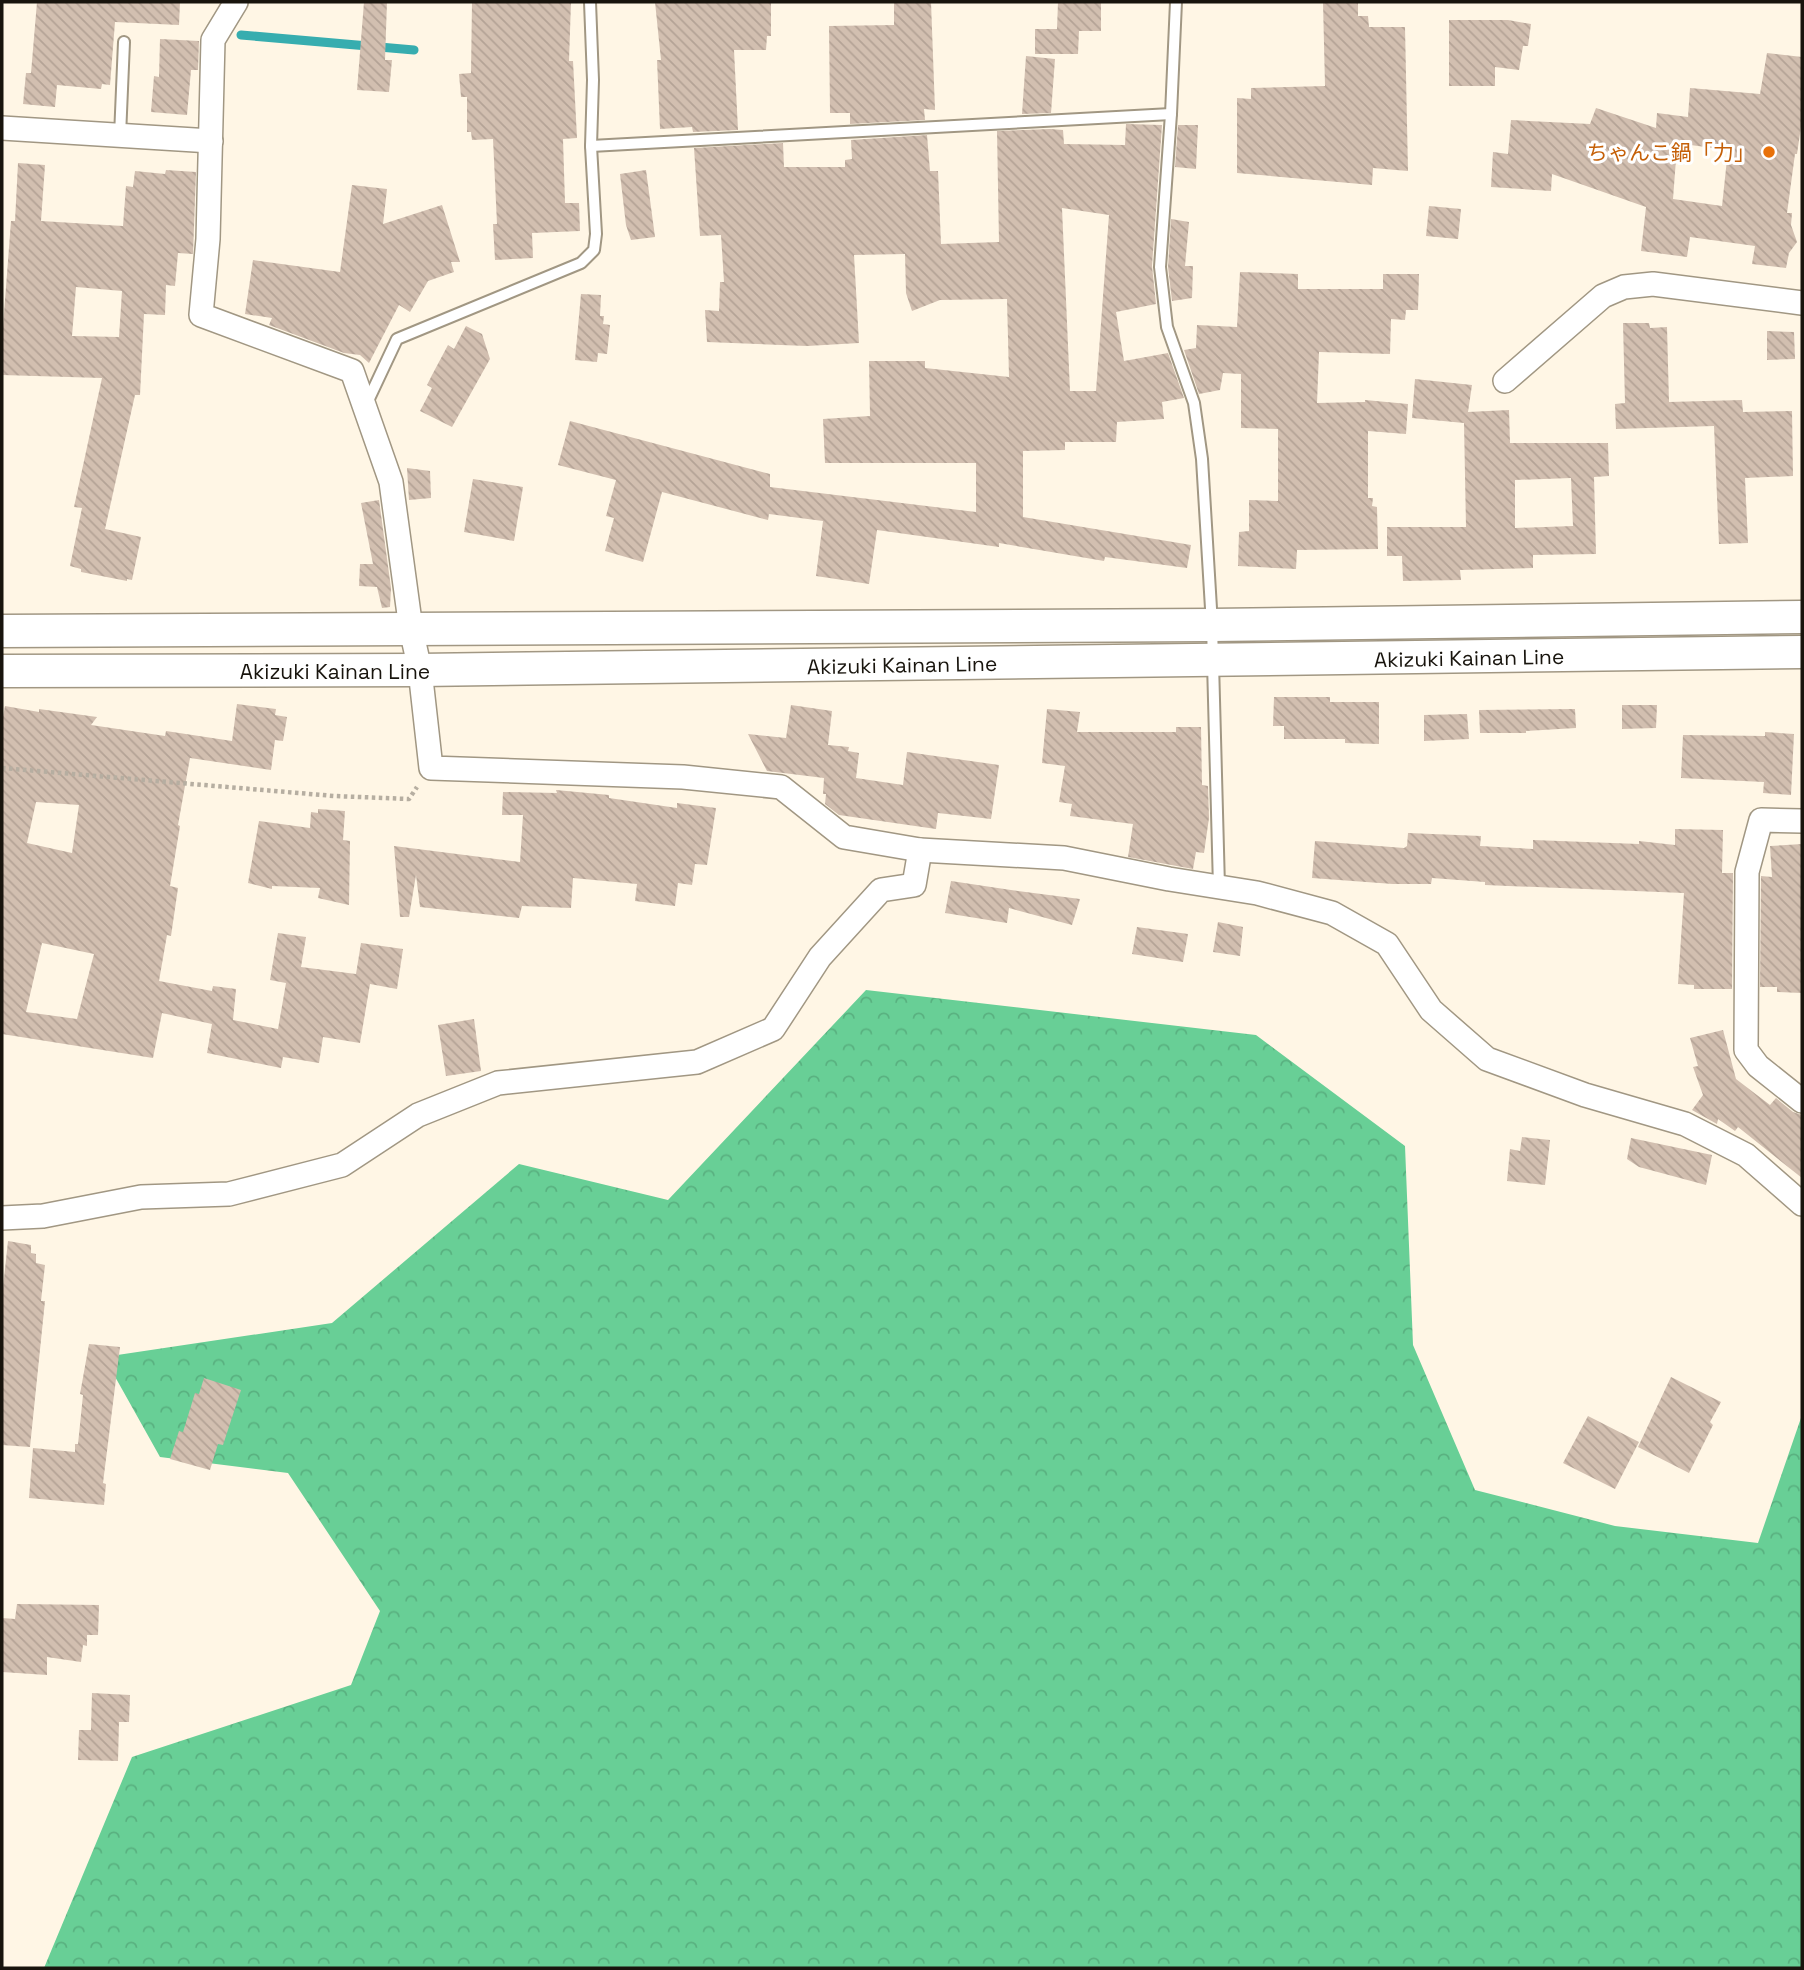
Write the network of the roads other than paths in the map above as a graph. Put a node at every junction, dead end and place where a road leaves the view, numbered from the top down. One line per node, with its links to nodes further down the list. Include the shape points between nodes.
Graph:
1 (236, 2): 8 (street, via 213,40)
2 (590, 2): 9 (lane)
3 (1176, 2): 5 (lane)
4 (124, 42): 7 (lane)
5 (1171, 114): 9 (lane); 14 (lane, via 1160,267 1167,327 1194,403)
6 (2, 128): 7 (street)
7 (120, 136): 8 (street)
8 (211, 141): 12 (street, via 201,316 352,371)
9 (591, 146): 12 (lane, via 594,250 581,263 397,339)
10 (1802, 303): 11 (street, via 1653,284 1623,287 1603,296)
11 (1505, 381)
12 (365, 407): 15 (street, via 391,482)
13 (1802, 617): 14 (main road, Akizuki Kainan Line)
14 (1212, 625): 15 (main road, Akizuki Kainan Line); 18 (lane)
15 (411, 629): 16 (main road, Akizuki Kainan Line); 19 (street)
16 (2, 631)
17 (1802, 652): 18 (main road, Akizuki Kainan Line)
18 (1213, 662): 19 (main road, Akizuki Kainan Line); 23 (lane)
19 (421, 670): 20 (main road, Akizuki Kainan Line); 22 (street, via 431,768 682,777 781,786 844,837)
20 (2, 671)
21 (1802, 821): 24 (street, via 1761,820 1747,872 1746,1050 1758,1066)
22 (920, 850): 23 (street, via 1064,858); 26 (street, via 914,885 881,890 820,957 773,1029 697,1062 498,1083 418,1115 342,1165 229,1195 141,1197 43,1216)
23 (1219, 887): 25 (street, via 1332,913 1387,944 1431,1010 1487,1059 1585,1095 1685,1124 1746,1155)
24 (1802, 1101)
25 (1802, 1204)
26 (2, 1218)

